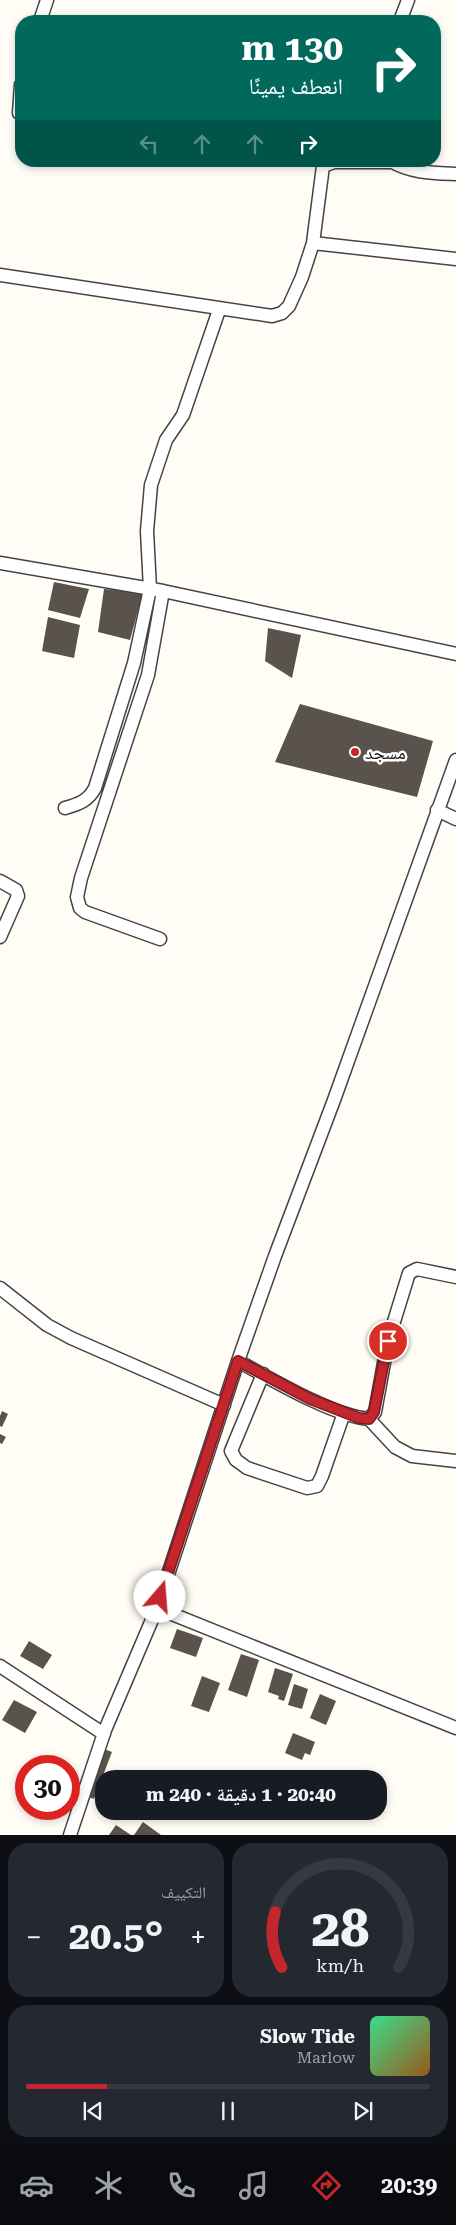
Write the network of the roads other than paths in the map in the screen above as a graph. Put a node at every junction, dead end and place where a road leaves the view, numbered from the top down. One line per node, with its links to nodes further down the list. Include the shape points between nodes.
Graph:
1 (47, 0): 3 (street)
2 (408, 0): 4 (street)
3 (42, 15)
4 (402, 15)
5 (324, 167): 8 (street)
6 (401, 167): 7 (street)
7 (456, 174)
8 (314, 243): 9 (street); 11 (street, via 297,291 282,314 272,316)
9 (456, 259)
10 (0, 275): 11 (street)
11 (219, 310): 13 (street, via 183,415 166,440 152,485 147,538)
12 (0, 562): 13 (street)
13 (150, 590): 14 (street); 17 (street, via 134,663 95,788 85,801)
14 (163, 591): 15 (street); 22 (street, via 148,675 85,859 78,897 80,908 85,912)
15 (456, 654)
16 (456, 760): 18 (street)
17 (65, 808)
18 (437, 810): 19 (street); 25 (street)
19 (456, 819)
20 (0, 880): 21 (street, via 16,890 18,896)
21 (0, 938)
22 (160, 938)
23 (456, 1277): 29 (street, via 417,1269 409,1273 388,1341 374,1412)
24 (0, 1288): 27 (street, via 47,1325 70,1338)
25 (238, 1361): 26 (street); 27 (street)
26 (263, 1374): 28 (street, via 310,1399); 28 (street, via 231,1451 236,1460 247,1468 307,1488 317,1486)
27 (224, 1405): 31 (street)
28 (344, 1412): 29 (street)
29 (369, 1419): 30 (street, via 396,1447 412,1456)
30 (456, 1461)
31 (157, 1608): 33 (street); 34 (street)
32 (0, 1666): 34 (street)
33 (456, 1728)
34 (104, 1734): 35 (street)
35 (70, 1835)

